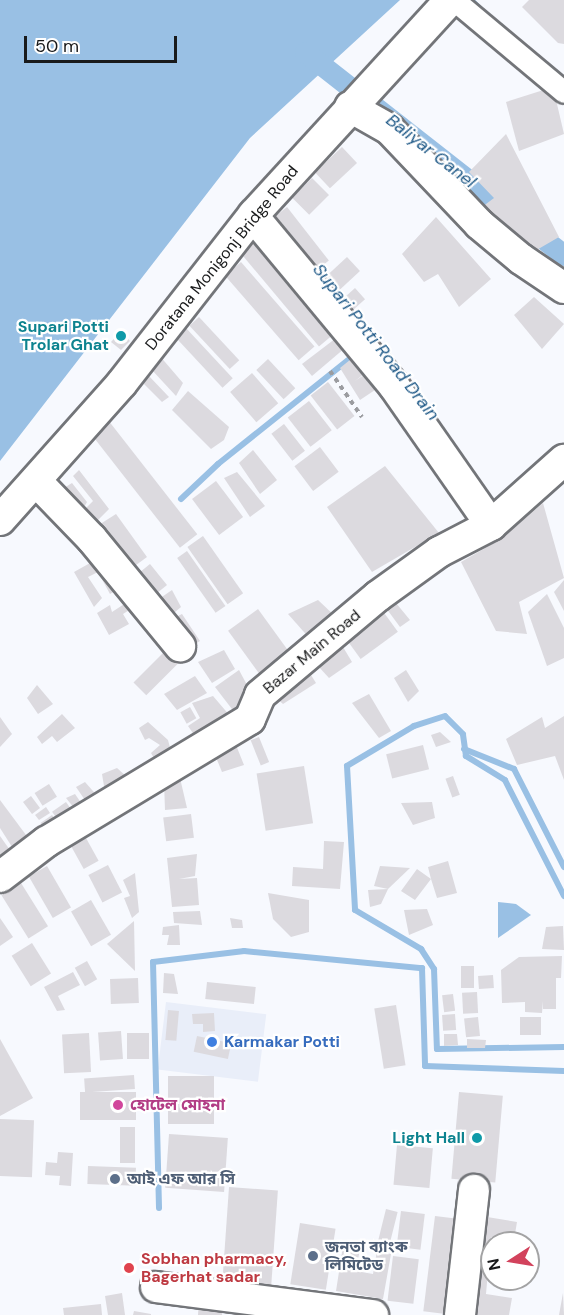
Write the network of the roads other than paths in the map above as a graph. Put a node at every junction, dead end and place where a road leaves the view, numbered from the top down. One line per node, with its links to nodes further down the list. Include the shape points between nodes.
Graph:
1 (452, 0): 2 (street); 3 (street, Doratana Monigonj Bridge Road)
2 (564, 92)
3 (350, 107): 4 (street, Doratana Monigonj Bridge Road); 5 (street, via 389,129 479,224 521,260)
4 (253, 216): 7 (street, Doratana Monigonj Bridge Road, via 122,383); 9 (street, via 394,386)
5 (564, 288)
6 (564, 460): 9 (street, Bazar Main Road)
7 (38, 482): 8 (street, Doratana Monigonj Bridge Road); 10 (street, via 92,539)
8 (0, 520)
9 (491, 525): 11 (street, Bazar Main Road, via 440,552 385,591 260,695 250,719 46,842)
10 (180, 646)
11 (0, 876)
12 (474, 1190): 15 (street)
13 (156, 1287): 14 (street)
14 (373, 1315)
15 (460, 1315)

